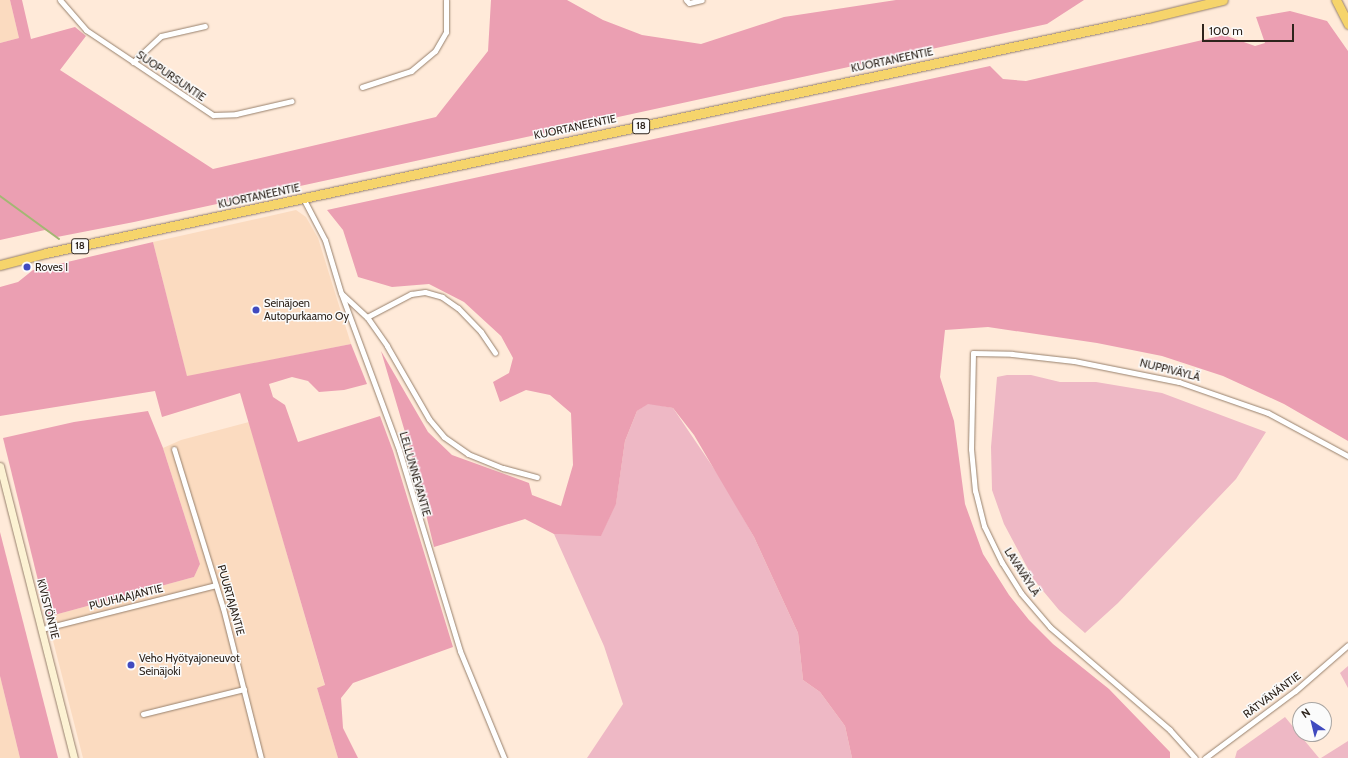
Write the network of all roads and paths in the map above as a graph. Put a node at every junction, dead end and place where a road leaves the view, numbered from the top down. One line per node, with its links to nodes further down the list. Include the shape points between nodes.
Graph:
1 (60, 0): 9 (street, SUOPURSUNTIE, via 86,30)
2 (446, 0): 10 (street, via 446,32 435,51 411,71)
3 (686, 0): 4 (street, via 689,3)
4 (702, 0)
5 (1223, 0): 12 (highway, KUORTANEENTIE / 18, via 1133,22)
6 (1336, 3): 7 (highway)
7 (1348, 24)
8 (205, 26): 9 (street, via 161,36)
9 (133, 62): 11 (street, SUOPURSUNTIE, via 213,115 236,114)
10 (362, 87)
11 (292, 101)
12 (302, 198): 13 (highway, KUORTANEENTIE / 18); 16 (street, LELLUNNEVANTIE, via 325,240)
13 (26, 258): 14 (highway, KUORTANEENTIE / 18); 15 (highway, KUORTANEENTIE / 18)
14 (0, 261)
15 (0, 265)
16 (342, 294): 17 (street); 31 (street, LELLUNNEVANTIE, via 399,450 460,651)
17 (367, 317): 18 (street, via 411,294 425,292 442,298 458,308 481,332); 23 (street, via 387,346 429,419 444,437 468,454 503,468)
18 (495, 353)
19 (973, 353): 21 (street, NUPPIVÄYLÄ, via 1012,354 1074,361 1179,382 1268,414); 32 (street, LAVAVÄYLÄ, via 971,449 975,491 984,526 1002,563 1021,593 1050,627 1170,730)
20 (174, 449): 24 (street, PUURTAJANTIE)
21 (1348, 456)
22 (0, 466): 25 (main road, KIVISTÖNTIE)
23 (537, 477)
24 (216, 585): 25 (street, PUUHAAJANTIE); 27 (street, PUURTAJANTIE)
25 (42, 629): 29 (main road, KIVISTÖNTIE)
26 (1348, 645): 33 (street, RÄTVÄNÄNTIE, via 1295,691)
27 (244, 689): 28 (street); 30 (street, PUURTAJANTIE)
28 (143, 714)
29 (74, 758)
30 (261, 758)
31 (504, 758)
32 (1194, 758)
33 (1205, 758)

